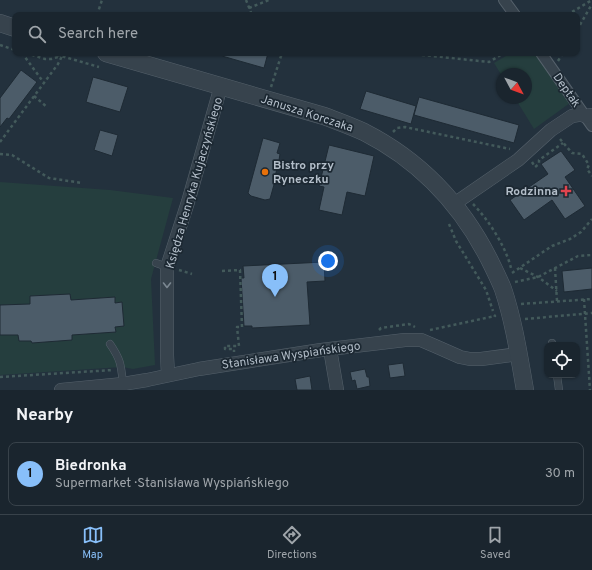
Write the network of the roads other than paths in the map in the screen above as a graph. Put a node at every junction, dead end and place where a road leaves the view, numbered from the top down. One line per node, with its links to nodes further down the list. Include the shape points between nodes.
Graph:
1 (504, 0): 2 (street)
2 (513, 12)
3 (0, 24): 4 (street)
4 (12, 27)
5 (543, 56): 8 (street, Deptak)
6 (103, 60): 7 (street, Janusza Korczaka)
7 (221, 86): 9 (street, Janusza Korczaka, via 324,116 363,132 412,163); 13 (street, Księdza Henryka Kujaczyńskiego, one-way to 13, via 188,202 161,265)
8 (590, 119): 9 (street, via 582,115 572,116 551,130 528,157 518,160)
9 (454, 204): 12 (street, Janusza Korczaka, via 481,244 503,288 514,324)
10 (110, 344): 15 (lane, via 118,355)
11 (330, 349): 12 (street, Stanisława Wyspiańskiego, via 421,340 460,358 481,359); 13 (street, Stanisława Wyspiańskiego); 18 (street)
12 (519, 354): 19 (street, Janusza Korczaka)
13 (168, 375): 16 (street, Stanisława Wyspiańskiego)
14 (557, 378): 20 (lane)
15 (123, 379): 16 (street, Stanisława Wyspiańskiego); 17 (street, Stanisława Wyspiańskiego)
16 (148, 385)
17 (61, 390)
18 (337, 390)
19 (525, 390)
20 (559, 390)

